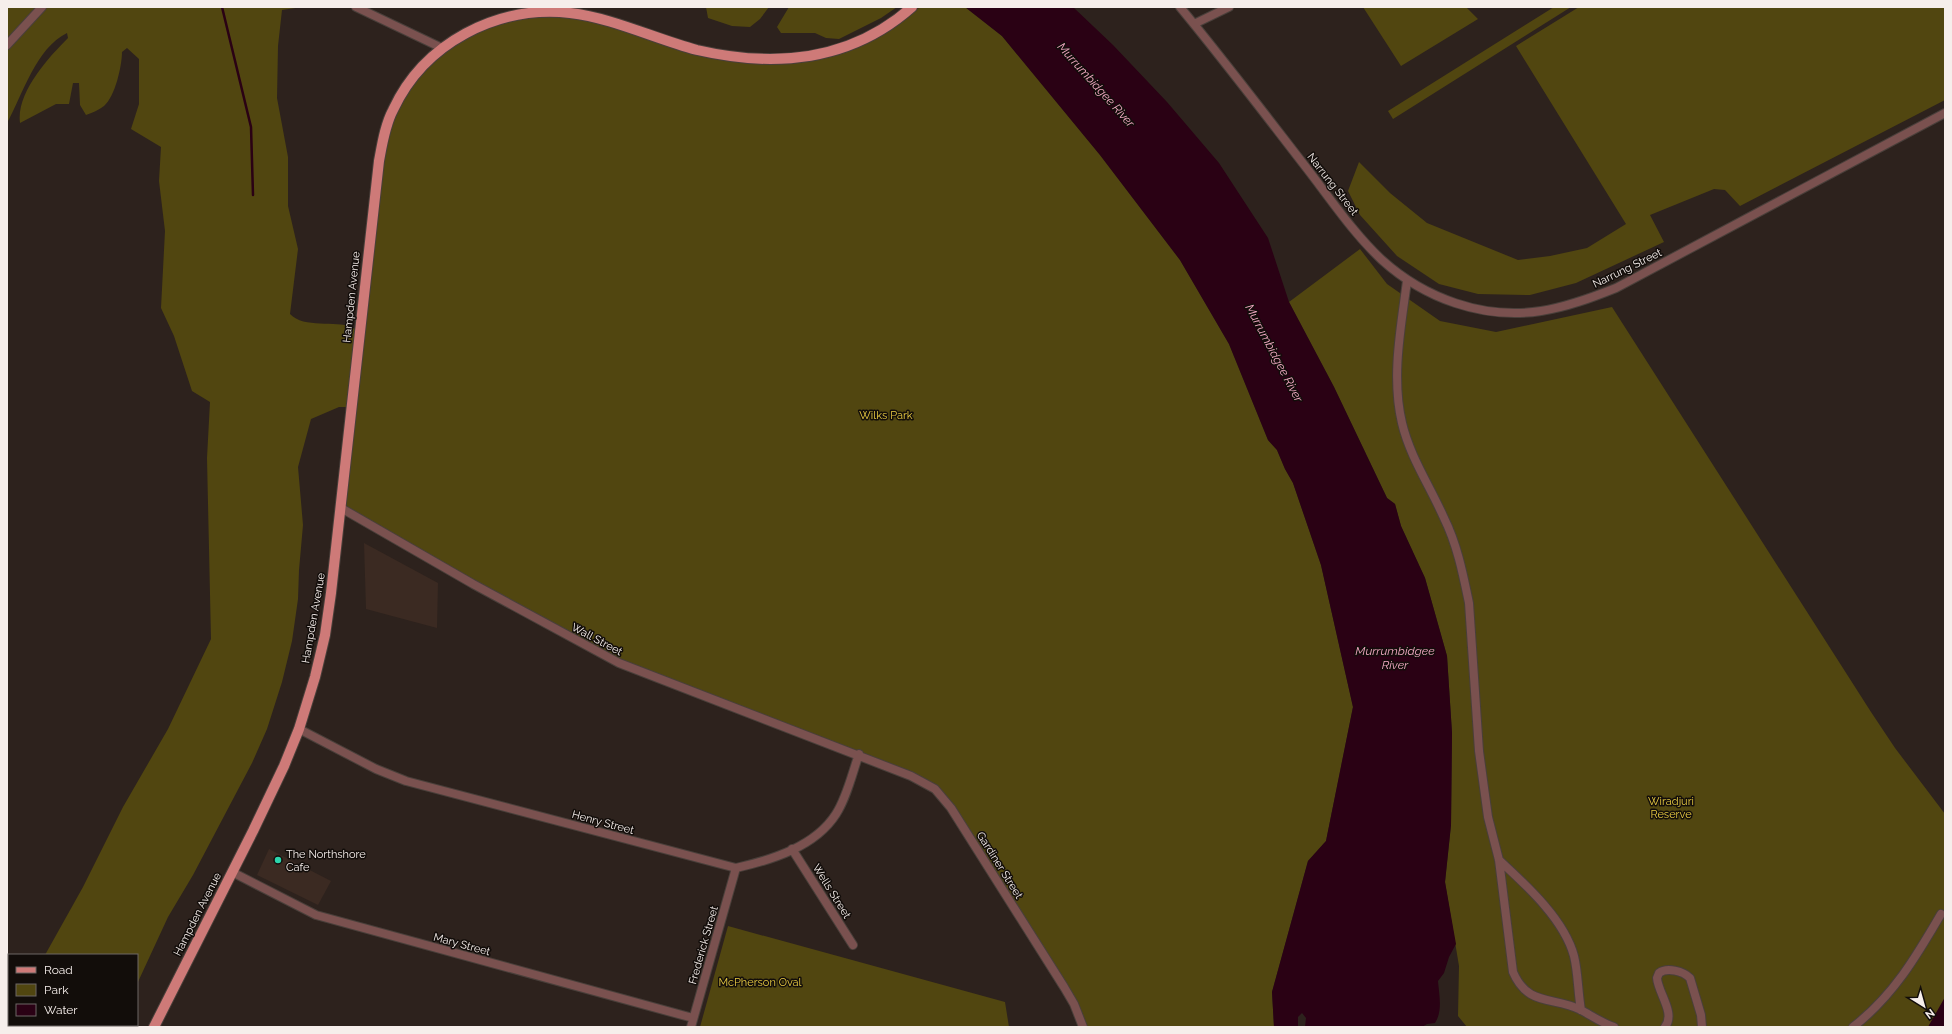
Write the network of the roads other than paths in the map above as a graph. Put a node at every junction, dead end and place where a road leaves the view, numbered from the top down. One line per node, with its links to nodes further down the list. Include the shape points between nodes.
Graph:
1 (42, 7): 7 (street)
2 (356, 7): 8 (street)
3 (912, 7): 8 (main road, Hampden Avenue, via 897,20 869,37 838,50 801,58 755,59 698,50 595,19 571,13 546,11 520,13 492,20 466,32)
4 (1180, 7): 6 (street, Narrung Street)
5 (1229, 7): 6 (street)
6 (1194, 24): 10 (street, Narrung Street, via 1362,239)
7 (7, 45)
8 (442, 48): 11 (main road, Hampden Avenue, via 422,66 406,86 392,111 378,169)
9 (1945, 113): 10 (street, Narrung Street, via 1616,288 1575,303 1540,311 1486,310 1464,306 1439,297)
10 (1407, 280): 15 (street, via 1399,342 1399,405 1402,424 1445,519 1465,582 1469,603 1479,751 1488,818)
11 (341, 508): 12 (main road, Hampden Avenue, via 325,635); 13 (street, Wall Street, via 473,584 618,662)
12 (299, 729): 16 (street, Henry Street, via 376,769 406,781); 17 (main road, Hampden Avenue, via 271,795)
13 (859, 754): 14 (street, Henry Street, via 837,813 822,830); 24 (street, Gardiner Street, via 924,782 944,798 1064,987)
14 (792, 849): 16 (street, Henry Street, via 775,858); 19 (street, Wells Street)
15 (1499, 860): 20 (street, via 1547,910 1568,940 1574,957); 20 (street, via 1513,972 1517,980 1535,998)
16 (736, 868): 21 (street, Frederick Street)
17 (232, 872): 21 (street, Mary Street, via 316,915); 22 (main road, Hampden Avenue)
18 (1941, 914): 28 (street, via 1915,959 1885,999)
19 (853, 945)
20 (1581, 1010): 25 (street, via 1596,1020)
21 (694, 1018): 23 (street, Frederick Street)
22 (154, 1027)
23 (691, 1027)
24 (1083, 1027)
25 (1614, 1027)
26 (1665, 1027): 27 (street, via 1669,1013 1657,978 1659,973 1668,970 1690,978)
27 (1702, 1027)
28 (1853, 1027)

